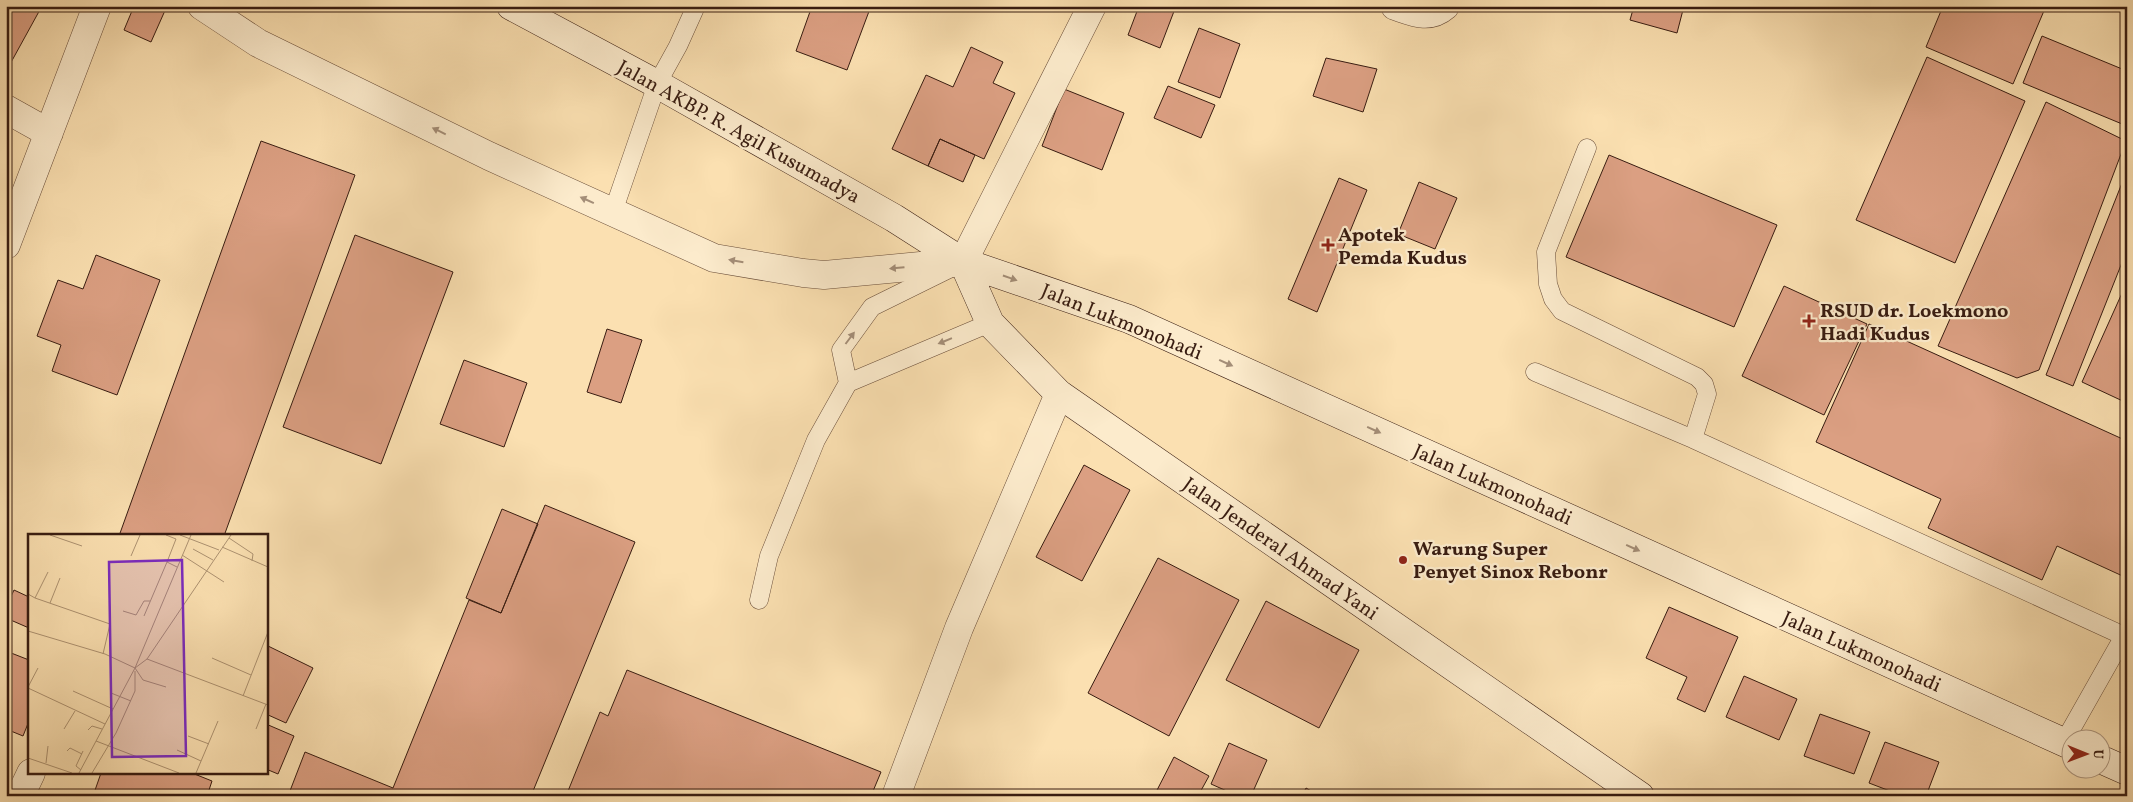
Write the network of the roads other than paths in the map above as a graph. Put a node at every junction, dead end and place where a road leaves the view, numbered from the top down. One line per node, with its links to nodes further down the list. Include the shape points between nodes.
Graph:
1 (97, 6): 10 (main road)
2 (202, 6): 12 (main road, one-way to 2, via 489,156 258,43)
3 (696, 6): 8 (lane)
4 (1092, 6): 14 (main road)
5 (1395, 6): 6 (main road, via 1434,15)
6 (1445, 6)
7 (525, 10): 8 (main road, Jalan AKBP. R. Agil Kusumadya)
8 (656, 84): 12 (lane); 14 (main road, Jalan AKBP. R. Agil Kusumadya, via 894,218)
9 (6, 109): 10 (main road)
10 (49, 133): 13 (main road)
11 (1587, 148): 19 (lane, via 1546,252 1550,292 1562,311 1697,377 1704,384 1707,394)
12 (613, 212): 14 (main road, one-way to 12, via 803,273 714,258)
13 (6, 245)
14 (964, 262): 15 (main road, Jalan Jenderal Ahmad Yani); 17 (lane, one-way to 14, via 841,350 872,307); 23 (main road, Jalan Lukmonohadi, one-way to 23, via 1129,319)
15 (990, 323): 17 (lane, one-way to 17); 18 (main road, Jalan Jenderal Ahmad Yani)
16 (1535, 372): 19 (lane)
17 (848, 383): 20 (lane, via 816,440 769,556)
18 (1058, 394): 28 (main road, via 959,628); 29 (main road, Jalan Jenderal Ahmad Yani)
19 (1693, 439): 21 (lane)
20 (759, 600)
21 (2125, 636): 22 (lane)
22 (2075, 730)
23 (2060, 741)
24 (2110, 763): 25 (main road)
25 (2127, 771)
26 (31, 774): 27 (main road)
27 (20, 796)
28 (896, 796)
29 (1640, 796)

